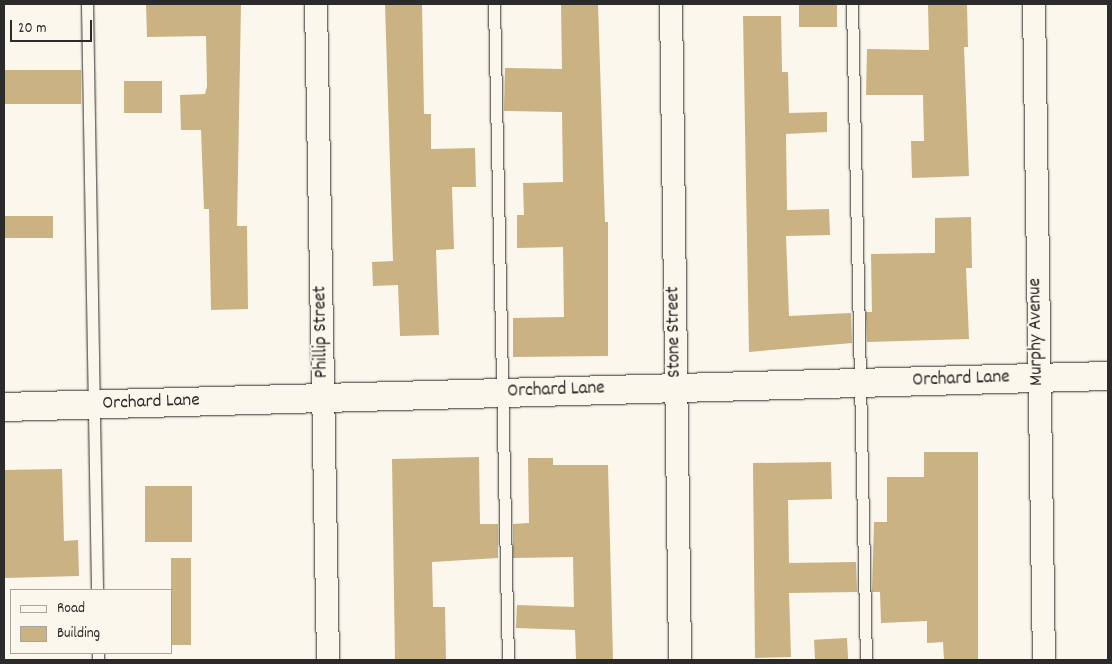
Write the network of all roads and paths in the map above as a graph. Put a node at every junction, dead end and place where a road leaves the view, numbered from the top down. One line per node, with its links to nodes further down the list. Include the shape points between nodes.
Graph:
1 (87, 4): 13 (lane)
2 (316, 4): 12 (street, Phillip Street)
3 (494, 4): 11 (lane)
4 (671, 4): 10 (street, Stone Street)
5 (852, 4): 9 (lane)
6 (1034, 4): 8 (street, Murphy Avenue)
7 (1108, 376): 8 (street, Orchard Lane)
8 (1037, 378): 9 (street, Orchard Lane); 20 (street, Murphy Avenue)
9 (861, 383): 10 (street, Orchard Lane); 19 (lane)
10 (676, 387): 11 (street, Orchard Lane); 18 (street, Stone Street)
11 (503, 393): 12 (street, Orchard Lane); 17 (lane)
12 (323, 398): 13 (street, Orchard Lane); 16 (street, Phillip Street)
13 (93, 405): 14 (street, Orchard Lane); 15 (lane)
14 (4, 407)
15 (97, 589)
16 (328, 660)
17 (508, 660)
18 (680, 660)
19 (866, 660)
20 (1044, 660)

